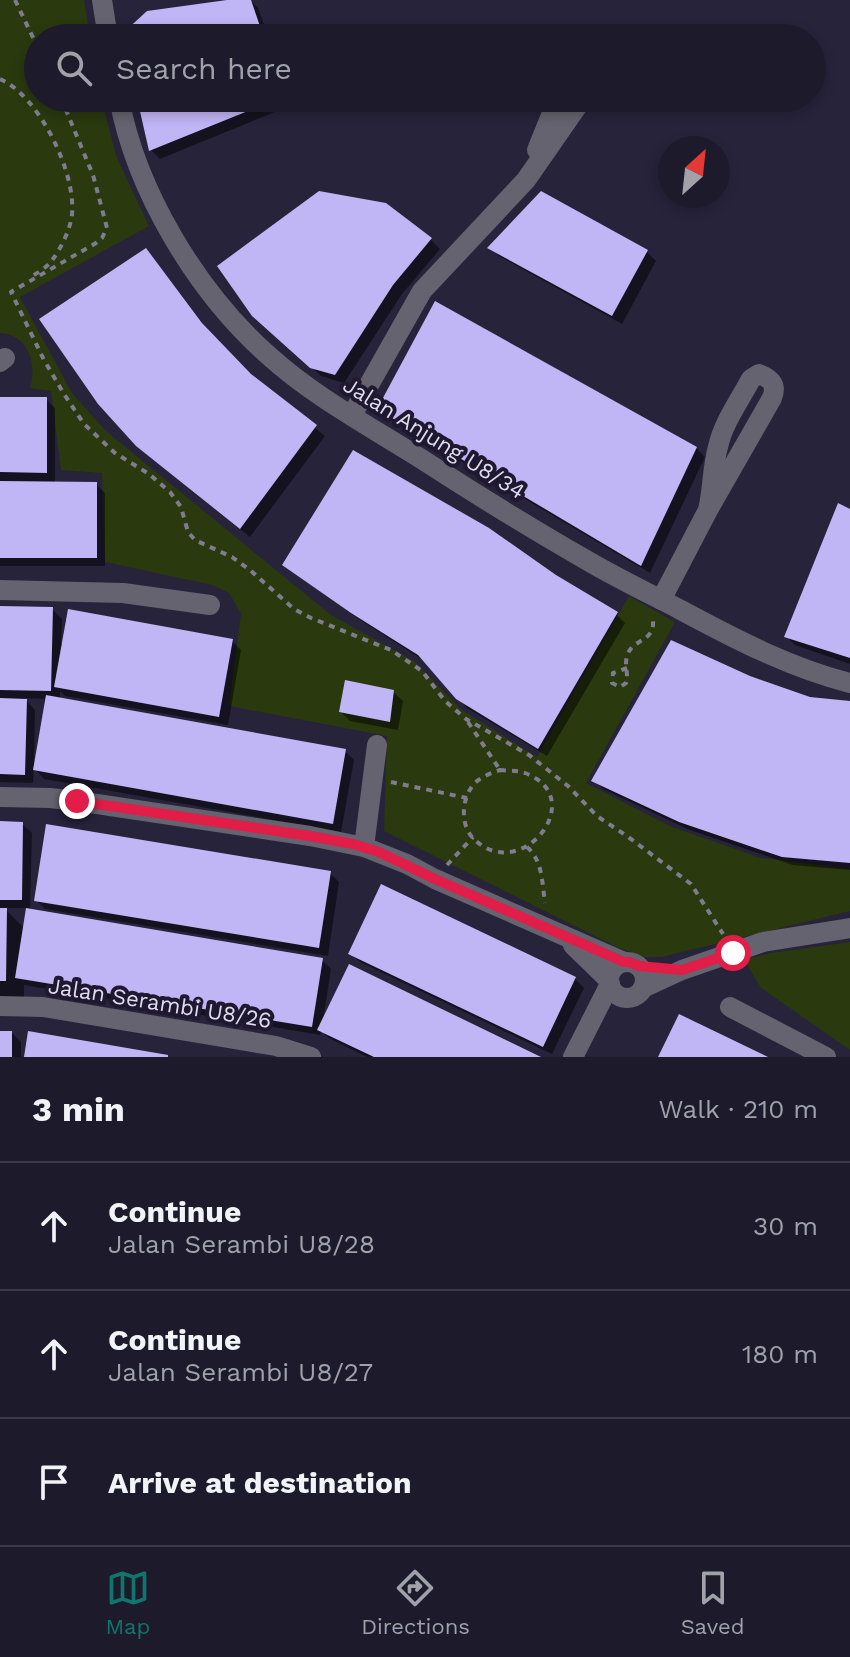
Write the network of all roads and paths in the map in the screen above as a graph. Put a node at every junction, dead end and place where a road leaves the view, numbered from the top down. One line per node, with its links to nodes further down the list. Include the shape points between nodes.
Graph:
1 (15, 0): 3 (path)
2 (102, 0): 4 (street)
3 (26, 24)
4 (106, 24)
5 (0, 79): 6 (path)
6 (24, 98)
7 (37, 112): 13 (path, via 60,152 72,217 52,261)
8 (67, 112): 13 (path, via 93,175 107,228 96,243)
9 (122, 112): 14 (street, Jalan Anjung U8/34, via 151,195 209,291 268,356)
10 (553, 112): 12 (street)
11 (573, 112): 12 (street)
12 (526, 180): 14 (street, via 422,291)
13 (11, 292): 21 (path, via 44,360 84,424 170,492 195,540 232,557 294,609 391,650 422,671)
14 (352, 415): 17 (street, Jalan Anjung U8/34, via 575,554)
15 (708, 510): 15 (street, via 725,428 751,379 767,377 773,382 772,398); 17 (street)
16 (0, 590): 18 (street, via 123,593)
17 (661, 600): 19 (path, via 652,615 651,635 630,649); 20 (street, Jalan Anjung U8/34, via 784,661)
18 (210, 605)
19 (627, 668): 19 (path, via 626,683 612,683 613,673)
20 (850, 683)
21 (466, 719): 23 (path); 33 (path, via 529,755 597,816 691,884)
22 (377, 745): 24 (street)
23 (500, 770): 26 (path, via 472,786); 29 (path, via 522,772 549,793 552,815)
24 (373, 778): 26 (path); 28 (street)
25 (0, 797): 28 (street, via 77,801)
26 (467, 798): 27 (path, via 463,815)
27 (473, 837): 29 (path, via 494,850); 30 (path)
28 (364, 847): 30 (street)
29 (527, 847): 32 (path, via 536,854)
30 (435, 879): 32 (street)
31 (850, 928): 33 (street, via 763,942)
32 (556, 932): 34 (street); 36 (street)
33 (733, 953): 35 (street)
34 (631, 964): 35 (street); 36 (street, via 619,963); 37 (street, via 644,976)
35 (682, 970): 37 (street)
36 (609, 982): 37 (street, via 616,994); 40 (street)
37 (635, 993): 40 (street)
38 (0, 1006): 41 (street, Jalan Serambi U8/26, via 43,1007 276,1046)
39 (730, 1007): 42 (street)
40 (576, 1052)
41 (311, 1057)
42 (826, 1057)

